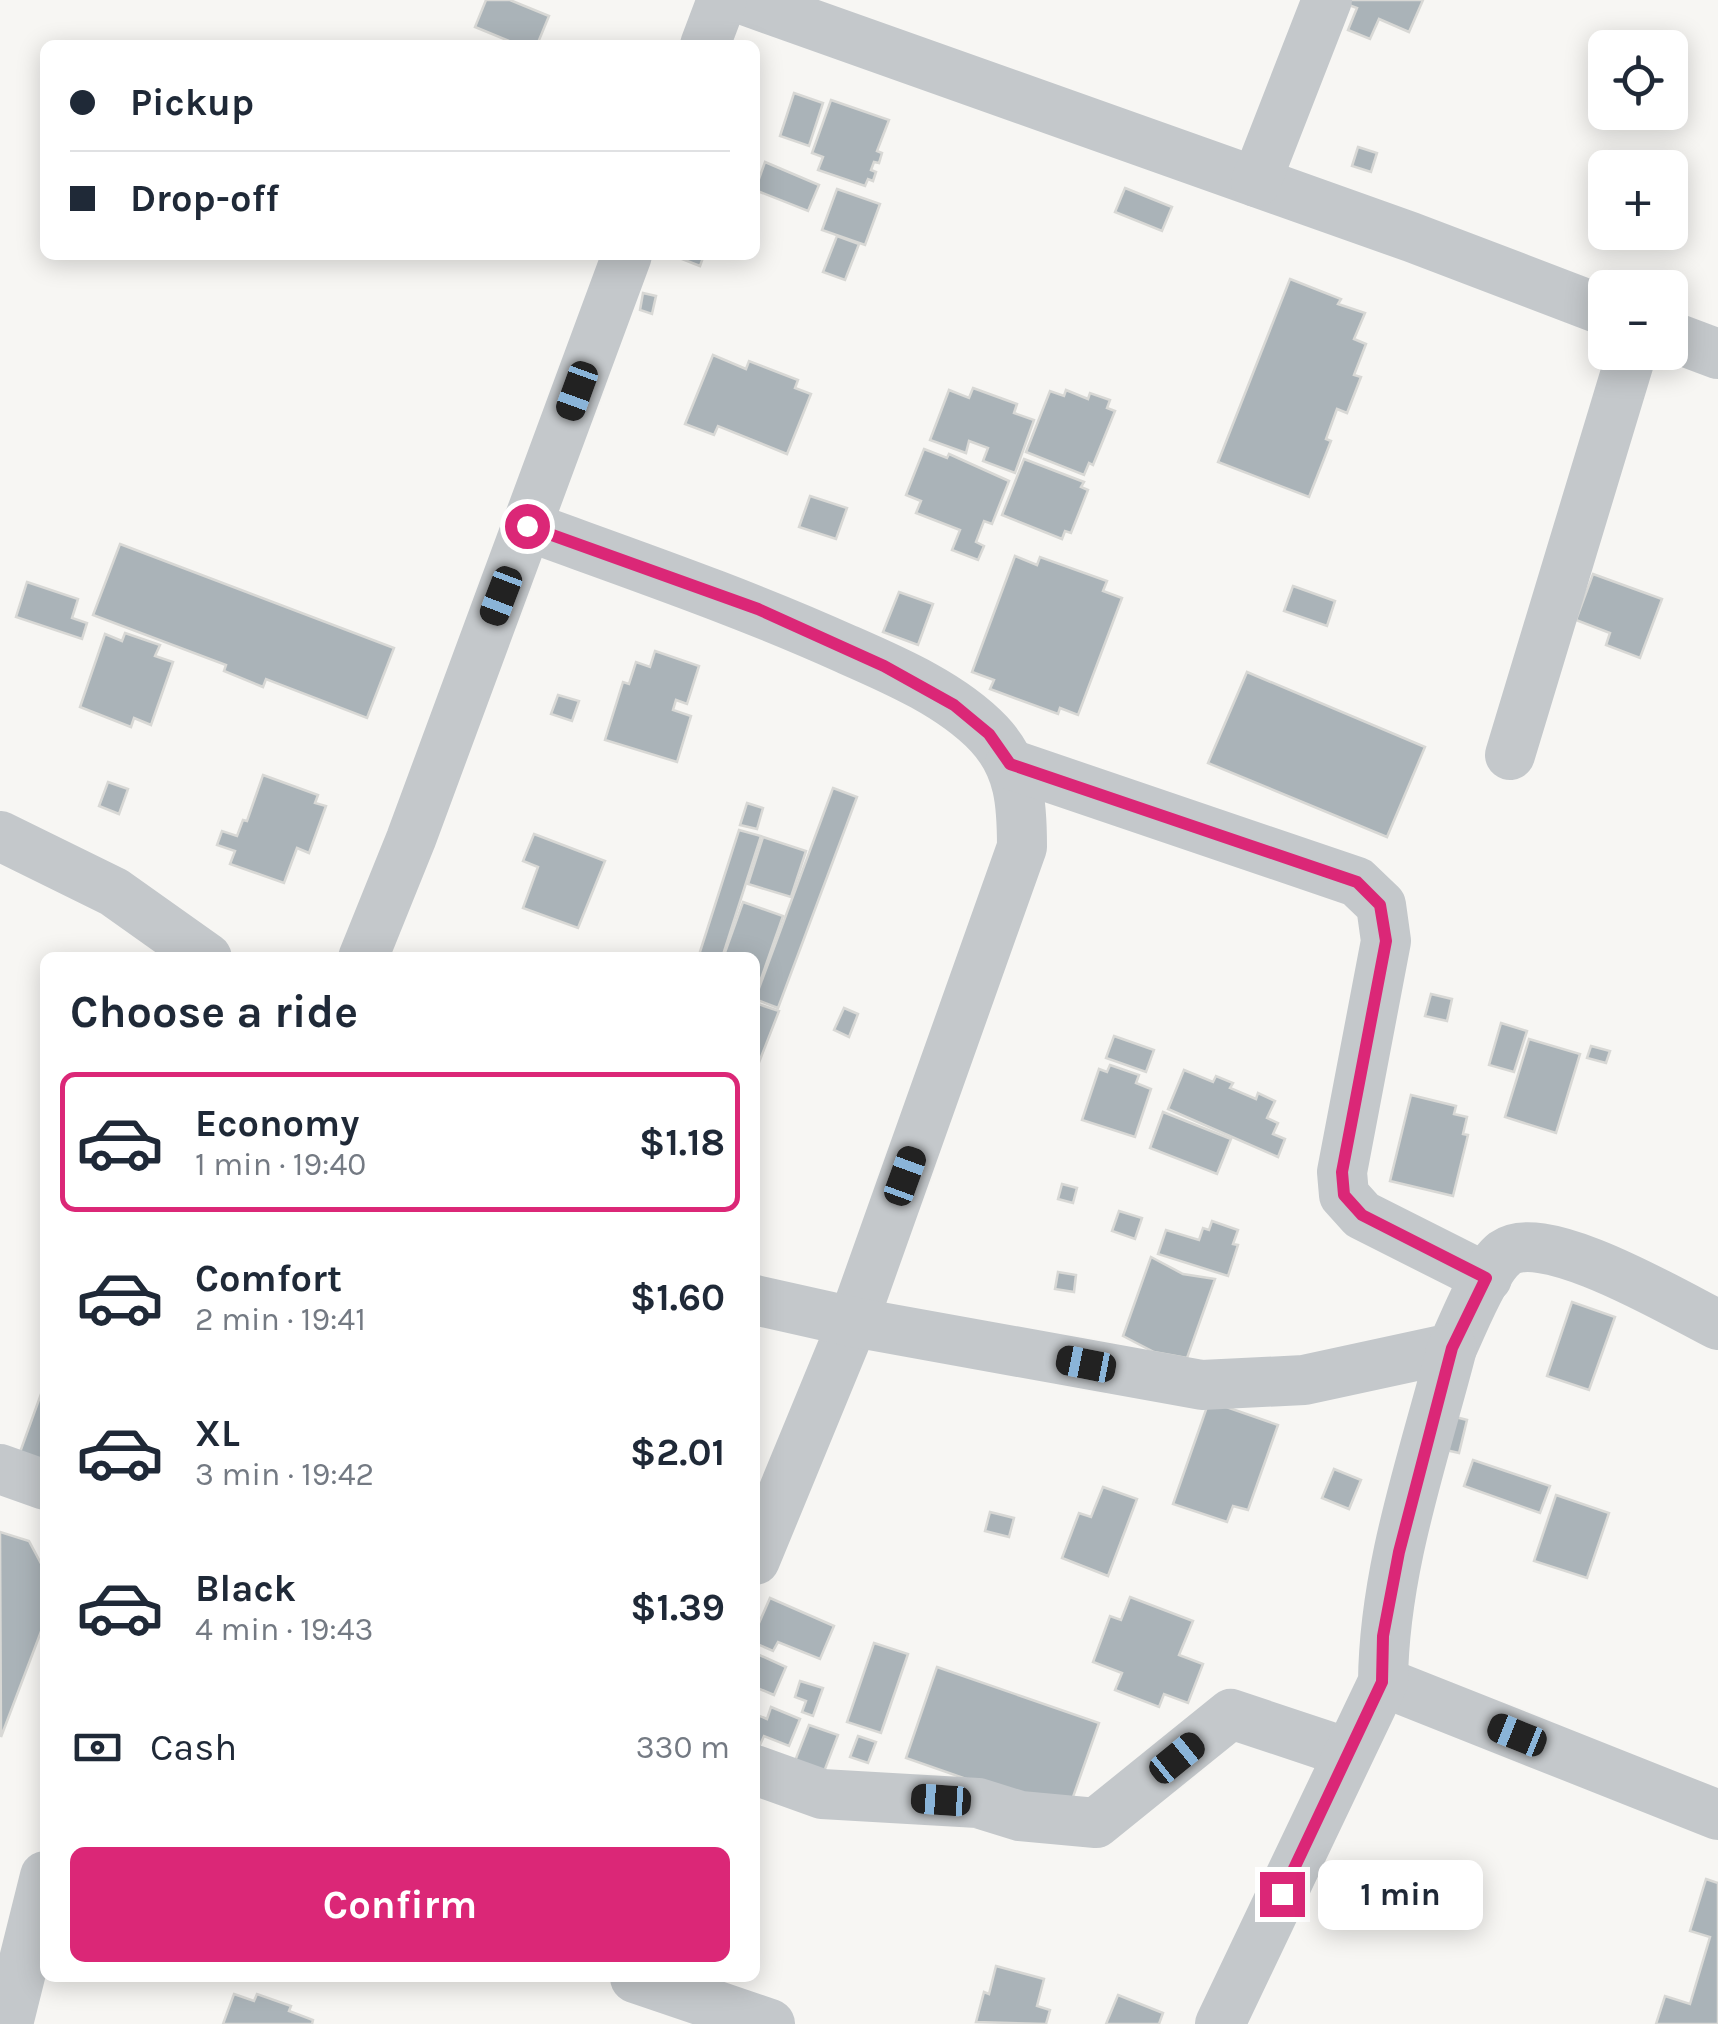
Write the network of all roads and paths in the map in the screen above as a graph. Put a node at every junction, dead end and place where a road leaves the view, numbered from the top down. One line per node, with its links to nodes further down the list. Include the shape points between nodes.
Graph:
1 (722, 0): 4 (street)
2 (744, 0): 5 (street)
3 (1327, 0): 5 (street)
4 (707, 40)
5 (1256, 182): 7 (street)
6 (626, 260): 11 (street)
7 (1588, 305)
8 (1688, 343): 9 (street)
9 (1718, 354)
10 (1627, 370): 12 (street)
11 (527, 526): 13 (street, via 758,609 884,666 954,705 989,734); 16 (street)
12 (1510, 755)
13 (1010, 764): 17 (street, via 1357,882 1380,905 1386,941 1342,1172 1344,1195 1362,1215); 19 (street, via 1022,801 1022,847)
14 (0, 836): 15 (street, via 114,892)
15 (199, 952)
16 (365, 952)
17 (1486, 1278): 20 (street, via 1505,1253 1543,1246 1619,1274); 21 (street)
18 (760, 1301): 19 (street)
19 (853, 1322): 21 (street, via 1202,1386 1304,1380); 24 (street)
20 (1718, 1325)
21 (1452, 1348): 25 (street, via 1390,1586)
22 (0, 1469): 23 (street)
23 (40, 1484)
24 (760, 1548)
25 (1382, 1682): 26 (street); 28 (street)
26 (1348, 1753): 27 (street, via 1231,1714 1096,1824 1020,1816 978,1803 822,1794); 33 (street)
27 (760, 1772)
28 (1718, 1815)
29 (40, 1896): 31 (street)
30 (647, 1982): 32 (street)
31 (8, 2024)
32 (770, 2024)
33 (1220, 2024)

